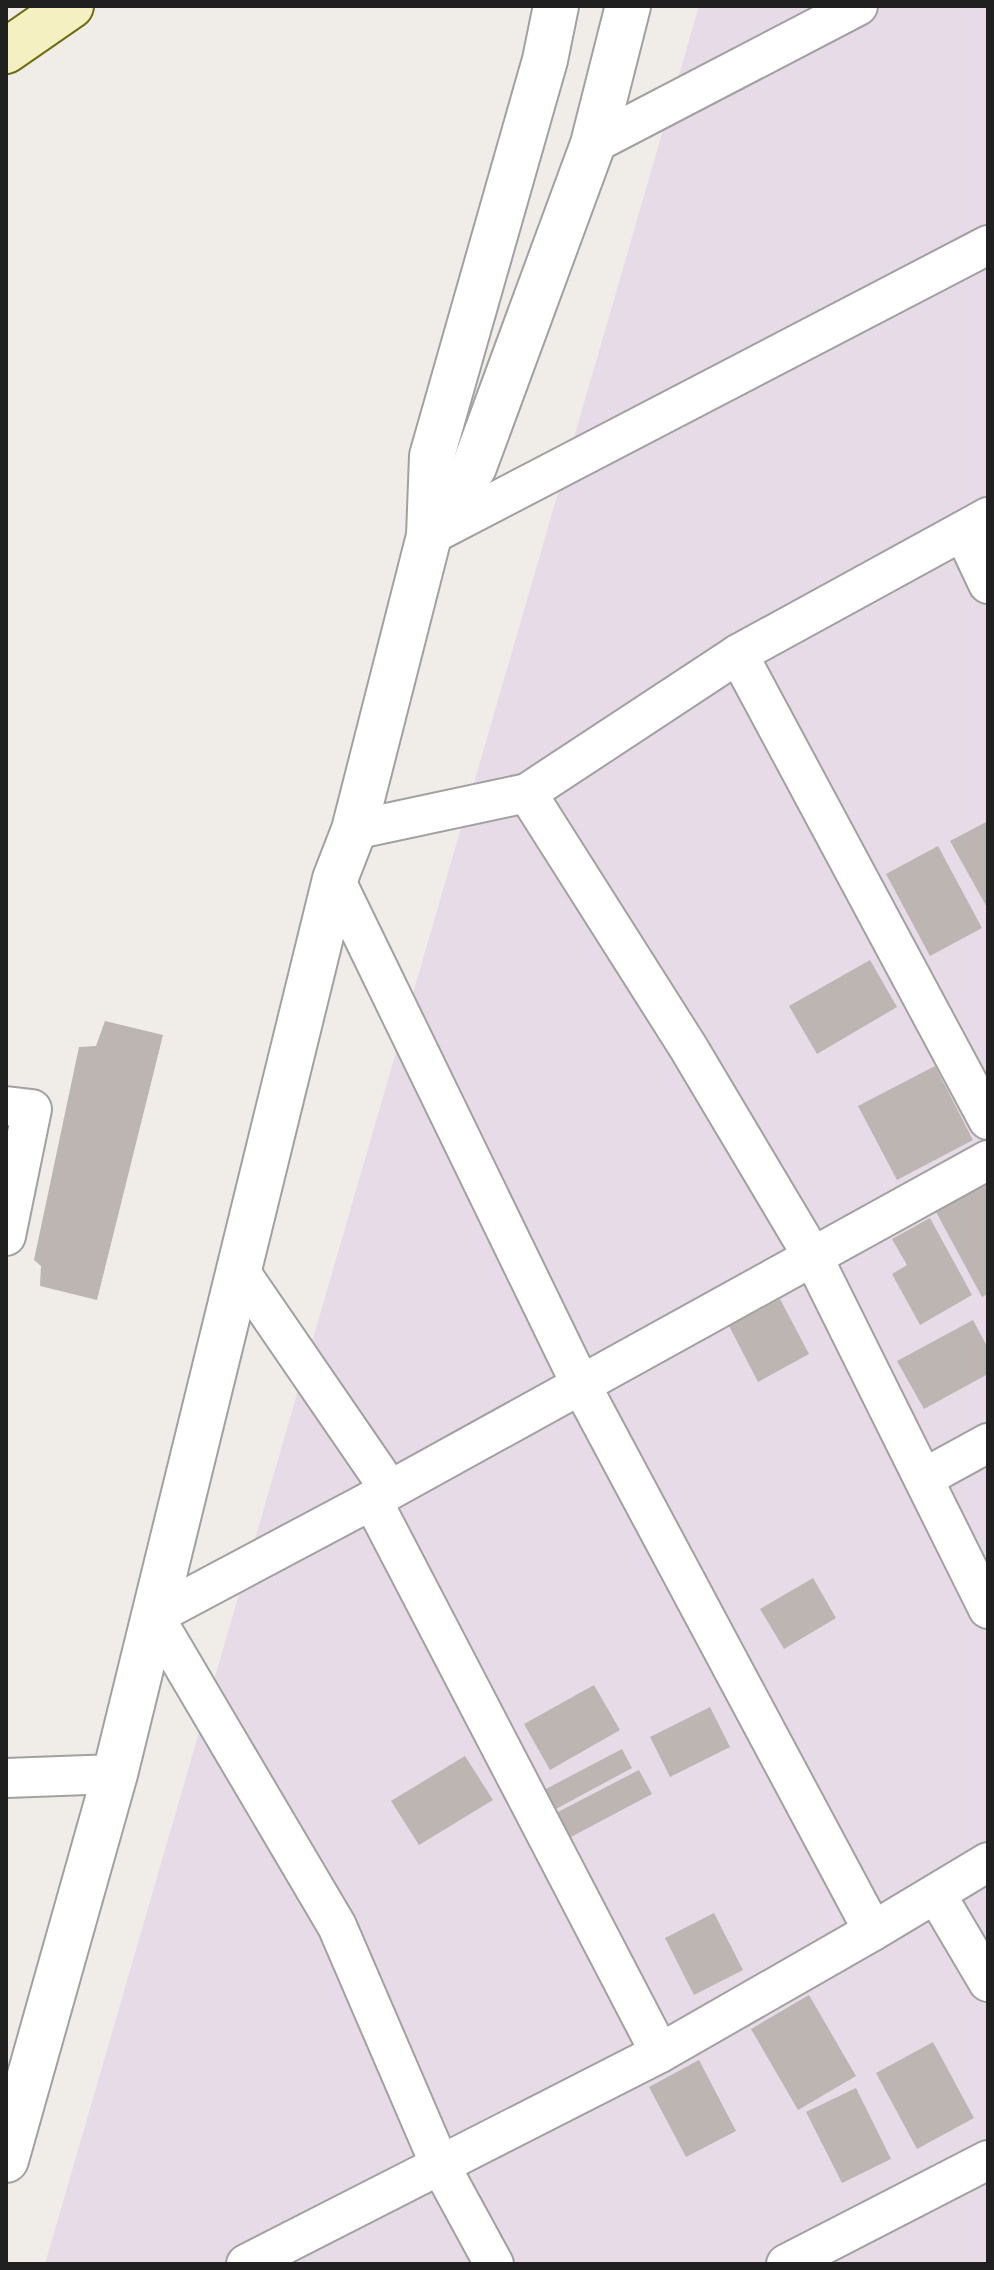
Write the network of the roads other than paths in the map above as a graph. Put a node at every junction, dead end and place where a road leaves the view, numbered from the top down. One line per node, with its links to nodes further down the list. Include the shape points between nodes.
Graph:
1 (71, 6): 5 (main road)
2 (556, 6): 9 (street, via 432,456)
3 (628, 6): 6 (street)
4 (858, 6): 6 (street)
5 (6, 51)
6 (593, 144): 9 (street, via 474,467)
7 (988, 245): 9 (street)
8 (975, 524): 10 (street); 11 (street)
9 (429, 536): 13 (street)
10 (988, 584)
11 (738, 654): 12 (street); 16 (street)
12 (527, 793): 13 (street); 19 (street)
13 (354, 830): 14 (street)
14 (335, 879): 20 (street); 21 (street)
15 (6, 1106): 18 (street, via 32,1109)
16 (988, 1120)
17 (988, 1160): 19 (street)
18 (6, 1236)
19 (813, 1257): 21 (street); 23 (street)
20 (239, 1270): 24 (street); 26 (street)
21 (581, 1385): 24 (street); 31 (street)
22 (988, 1443): 23 (street)
23 (924, 1478): 25 (street)
24 (381, 1495): 26 (street); 33 (street)
25 (988, 1609)
26 (154, 1616): 27 (street); 36 (street, via 337,1926)
27 (115, 1774): 28 (street); 34 (street)
28 (6, 1778)
29 (988, 1862): 30 (street)
30 (936, 1894): 31 (street); 32 (street)
31 (873, 1931): 33 (street)
32 (988, 1982)
33 (660, 2053): 36 (street)
34 (6, 2160)
35 (988, 2160): 39 (street)
36 (440, 2165): 37 (street); 38 (street)
37 (246, 2264)
38 (494, 2264)
39 (786, 2264)

